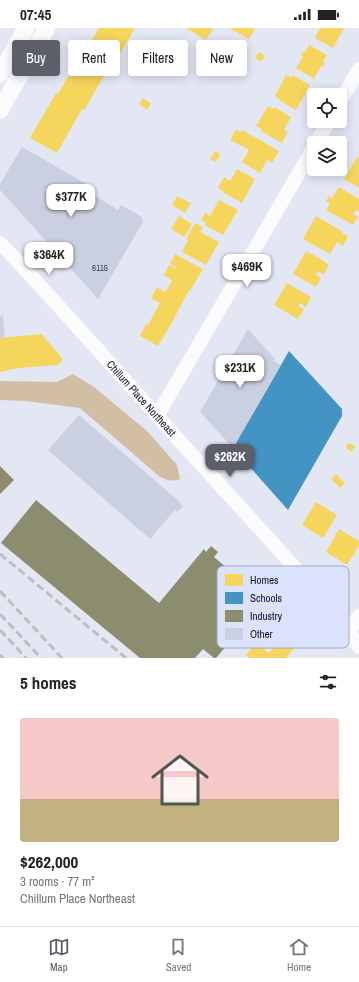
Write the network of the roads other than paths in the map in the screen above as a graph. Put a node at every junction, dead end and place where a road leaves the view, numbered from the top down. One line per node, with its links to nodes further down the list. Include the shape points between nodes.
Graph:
1 (26, 28): 4 (street)
2 (47, 28): 6 (street)
3 (359, 69): 5 (street)
4 (0, 74)
5 (347, 90)
6 (0, 110)
7 (307, 159): 9 (street)
8 (0, 243): 9 (street, Chillum Place Northeast)
9 (157, 416): 10 (street, Chillum Place Northeast)
10 (294, 566)
11 (359, 616): 12 (street)
12 (349, 630)
13 (349, 632): 14 (street, Chillum Place Northeast)
14 (359, 647)

